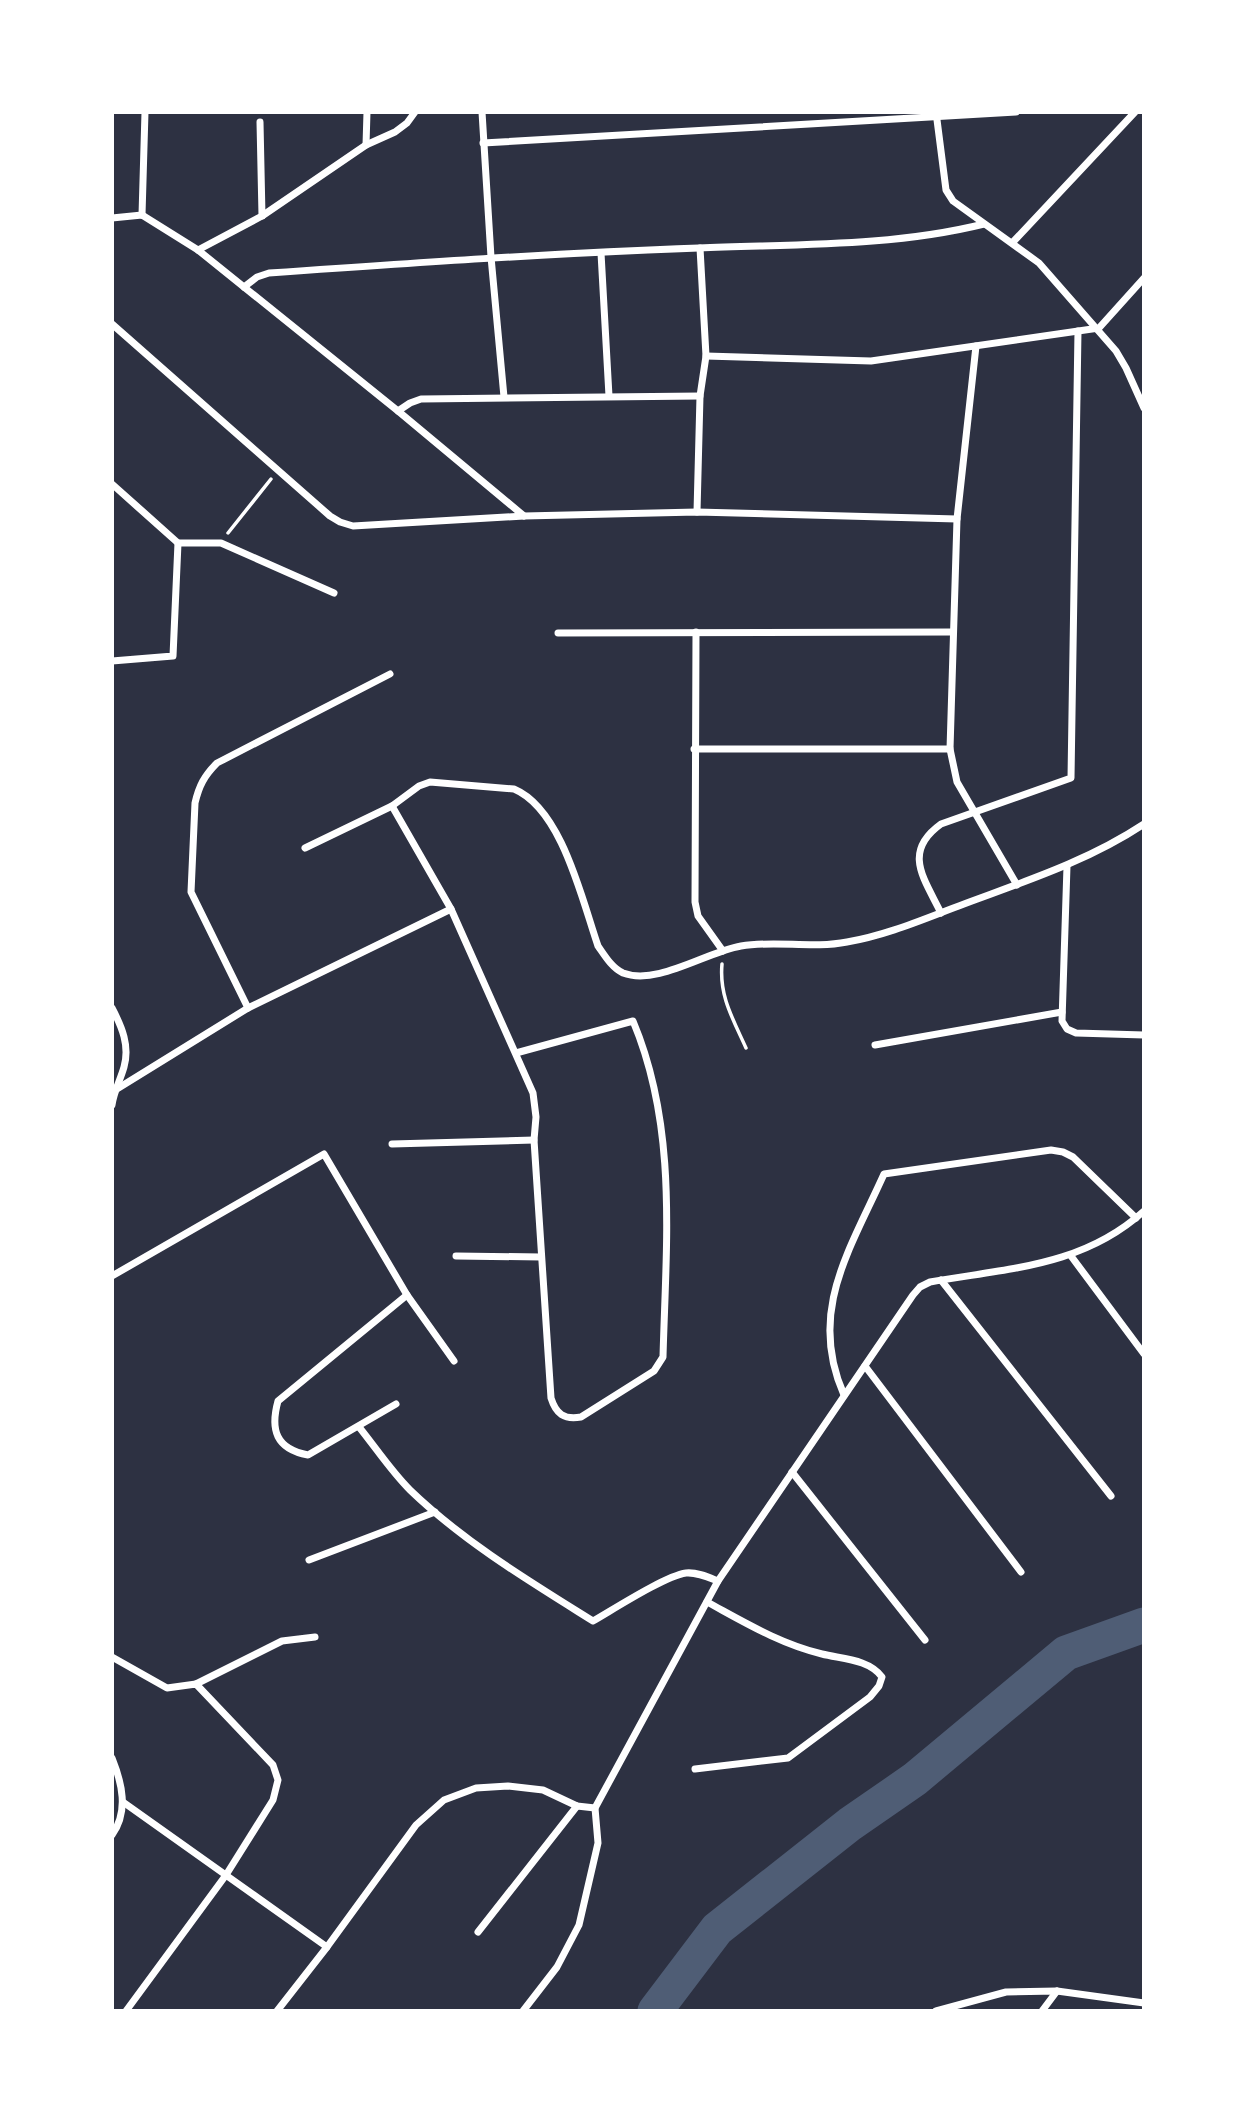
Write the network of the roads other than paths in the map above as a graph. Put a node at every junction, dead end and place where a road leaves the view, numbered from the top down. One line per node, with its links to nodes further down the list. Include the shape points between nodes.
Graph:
1 (145, 112): 11 (street)
2 (367, 112): 10 (street)
3 (415, 112): 10 (street, via 395,132)
4 (482, 112): 9 (street)
5 (1016, 112): 7 (street)
6 (1135, 112): 15 (street)
7 (936, 115): 9 (street); 14 (street, via 946,190 953,201)
8 (261, 122): 12 (street)
9 (483, 143): 19 (street)
10 (366, 145): 12 (street)
11 (142, 215): 13 (street); 17 (street)
12 (262, 216): 17 (street)
13 (112, 218)
14 (984, 224): 15 (street); 16 (street, via 935,234 817,245)
15 (1013, 242): 23 (street, via 1039,263)
16 (700, 248): 18 (street); 26 (street)
17 (198, 250): 21 (street)
18 (601, 253): 19 (street); 27 (street)
19 (491, 257): 21 (street, via 269,273 257,276); 29 (street)
20 (1144, 278): 23 (street)
21 (244, 288): 31 (street)
22 (112, 324): 34 (street, via 277,472 340,522 353,526)
23 (1099, 328): 24 (street); 30 (street)
24 (1078, 331): 25 (street); 46 (street, via 1071,778)
25 (976, 346): 26 (street, via 871,361); 35 (street)
26 (706, 356): 28 (street)
27 (609, 396): 28 (street); 29 (street)
28 (700, 396): 33 (street)
29 (505, 397): 31 (street, via 421,399)
30 (1143, 404)
31 (398, 411): 34 (street)
32 (112, 484): 36 (street)
33 (697, 512): 34 (street); 35 (street)
34 (524, 516)
35 (957, 519): 39 (street)
36 (178, 543): 37 (street, via 221,543); 41 (street, via 173,656)
37 (334, 593)
38 (696, 632): 39 (street); 40 (street); 43 (street)
39 (953, 632): 44 (street)
40 (558, 633)
41 (112, 661)
42 (390, 674): 55 (street, via 216,763 198,789 191,892)
43 (694, 749): 44 (street); 53 (street, via 695,902 698,916)
44 (950, 749): 46 (street, via 957,782)
45 (392, 806): 48 (street); 51 (street); 53 (street, via 430,782 524,793 561,838 598,946 621,972 658,974)
46 (976, 811): 50 (street); 52 (street, via 941,824 922,843 919,867)
47 (1144, 824): 49 (street)
48 (305, 848)
49 (1067, 866): 50 (street); 56 (street)
50 (1017, 884): 52 (street)
51 (451, 909): 55 (street); 59 (street)
52 (941, 913): 53 (street, via 845,943 757,944)
53 (723, 951)
54 (112, 1008): 60 (street, via 126,1048 124,1067)
55 (248, 1008): 60 (street)
56 (1062, 1012): 57 (street, via 1067,1029 1076,1033); 58 (street)
57 (1144, 1035)
58 (875, 1045)
59 (516, 1054): 62 (street, via 533,1093); 68 (street, via 633,1021 652,1073 667,1187 663,1357 654,1371 581,1418 562,1416 551,1398)
60 (113, 1091): 61 (street)
61 (112, 1105)
62 (534, 1140): 63 (street); 68 (street)
63 (392, 1144)
64 (1144, 1211): 65 (street)
65 (1136, 1218): 67 (street); 75 (street, via 1063,1152 884,1174 832,1296 829,1349)
66 (456, 1256): 68 (street)
67 (1071, 1256): 70 (street); 72 (street)
68 (541, 1257)
69 (112, 1276): 71 (street, via 324,1154)
70 (941, 1280): 74 (street, via 920,1287); 79 (street)
71 (407, 1295): 73 (street); 77 (street, via 278,1401 273,1418 278,1438 293,1452 308,1455)
72 (1144, 1354)
73 (454, 1360)
74 (864, 1366): 75 (street); 82 (street)
75 (844, 1395): 78 (street)
76 (396, 1404): 77 (street)
77 (359, 1427): 80 (street)
78 (792, 1472): 83 (street); 86 (street)
79 (1111, 1496)
80 (435, 1512): 81 (street); 83 (street, via 499,1562 593,1621 686,1573)
81 (309, 1560)
82 (1021, 1572)
83 (718, 1581): 84 (street)
84 (707, 1602): 90 (street, via 761,1632 868,1665 881,1677 870,1697 788,1758); 93 (street)
85 (315, 1637): 88 (street, via 282,1641)
86 (925, 1640)
87 (112, 1657): 88 (street, via 167,1688)
88 (195, 1684): 95 (street, via 273,1765 278,1780 273,1800)
89 (112, 1758): 91 (street)
90 (695, 1769)
91 (123, 1802): 94 (street); 95 (street)
92 (578, 1806): 93 (street); 96 (street); 97 (street, via 543,1790 508,1786 476,1788 444,1800 416,1825)
93 (595, 1808): 102 (street, via 598,1843 579,1924 557,1967)
94 (112, 1835)
95 (226, 1875): 97 (street); 100 (street)
96 (478, 1932)
97 (327, 1947): 101 (street)
98 (1057, 1991): 99 (street); 103 (street, via 1006,1992); 104 (street)
99 (1144, 2003)
100 (126, 2011)
101 (277, 2011)
102 (523, 2011)
103 (936, 2011)
104 (1042, 2011)

